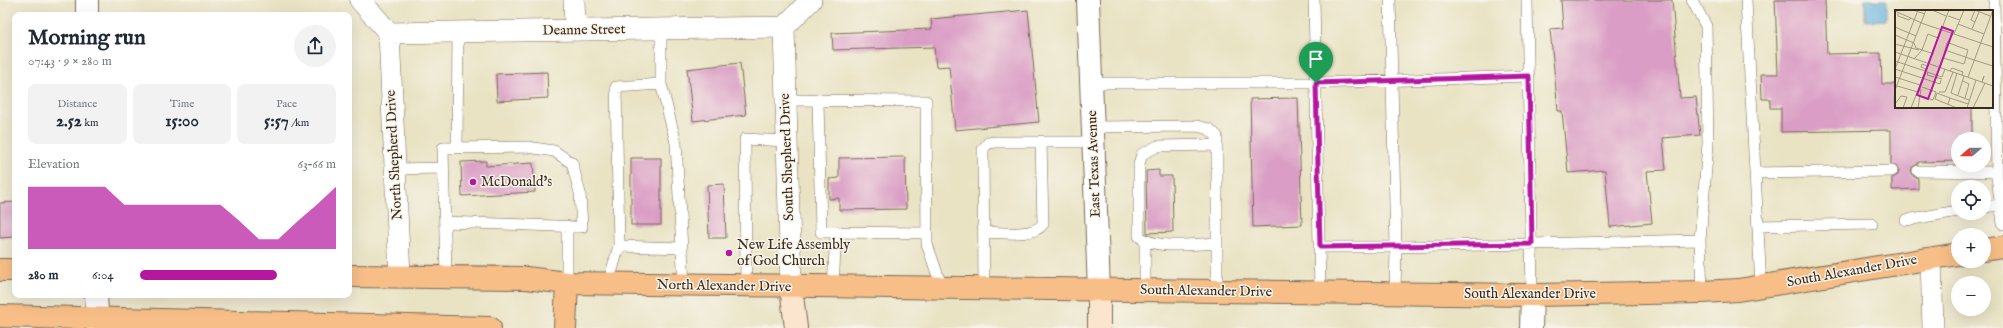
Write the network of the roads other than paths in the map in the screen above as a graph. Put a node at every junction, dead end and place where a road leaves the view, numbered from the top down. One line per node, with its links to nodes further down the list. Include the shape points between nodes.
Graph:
1 (87, 0): 12 (street)
2 (360, 0): 17 (street)
3 (574, 0): 15 (street)
4 (811, 0): 13 (street)
5 (1088, 0): 20 (street, East Texas Avenue)
6 (1314, 0): 21 (lane)
7 (1390, 0): 19 (lane)
8 (1527, 0): 18 (lane)
9 (1692, 0): 48 (lane, via 1706,26 1708,144)
10 (1746, 0): 35 (lane)
11 (1994, 0): 34 (lane)
12 (87, 12)
13 (784, 27): 14 (street, Deanne Street); 23 (street, South Shepherd Drive)
14 (662, 28): 15 (street, Deanne Street); 22 (lane)
15 (575, 29): 16 (street, Deanne Street)
16 (458, 32): 17 (street, Deanne Street); 29 (lane)
17 (389, 33): 30 (street, North Shepherd Drive)
18 (1529, 76): 19 (lane); 51 (lane)
19 (1392, 80): 21 (lane); 54 (lane)
20 (1091, 83): 21 (lane); 25 (street, East Texas Avenue)
21 (1316, 83): 53 (lane)
22 (661, 84): 52 (lane, via 616,87); 56 (lane, via 676,143)
23 (786, 100): 24 (lane); 26 (street, South Shepherd Drive)
24 (818, 100): 45 (lane, via 821,232); 47 (lane, via 926,101)
25 (1092, 134): 27 (lane); 28 (lane, via 1197,126 1209,129 1217,136); 75 (street, East Texas Avenue)
26 (787, 141): 68 (lane, via 745,139); 69 (street, South Shepherd Drive)
27 (1041, 141): 46 (lane, via 988,143 982,149); 46 (lane, via 1043,224 1039,230 1031,232)
28 (1216, 145): 49 (lane, via 1158,146 1142,154 1139,164 1139,236); 50 (lane)
29 (457, 148): 31 (lane, via 443,148); 43 (lane, via 527,147 554,151 572,163 580,193 582,227)
30 (395, 168): 31 (lane); 63 (street, North Shepherd Drive)
31 (442, 168): 40 (lane)
32 (1892, 171): 35 (lane)
33 (1918, 171): 34 (lane)
34 (1997, 172): 36 (lane)
35 (1755, 173): 44 (lane)
36 (2000, 205): 37 (lane); 42 (lane)
37 (1991, 206)
38 (1951, 212): 39 (lane)
39 (1906, 220)
40 (444, 222): 43 (lane); 64 (lane)
41 (1872, 224): 44 (lane)
42 (2003, 224)
43 (567, 226): 65 (lane)
44 (1758, 226): 71 (lane)
45 (836, 232): 47 (lane); 70 (lane)
46 (982, 232): 73 (lane)
47 (927, 234): 72 (lane, via 927,244)
48 (1700, 240): 51 (lane); 77 (lane)
49 (1145, 242): 50 (lane); 74 (lane)
50 (1217, 243): 76 (lane)
51 (1532, 244): 54 (lane); 80 (lane)
52 (619, 246): 56 (lane); 66 (lane)
53 (1320, 247): 54 (lane); 78 (lane)
54 (1396, 247): 79 (lane)
55 (2003, 247): 57 (main road)
56 (682, 248): 67 (lane)
57 (1991, 249)
58 (1951, 255): 59 (main road, South Alexander Drive)
59 (1931, 258): 71 (main road, South Alexander Drive); 90 (street)
60 (0, 270): 61 (main road)
61 (12, 270)
62 (352, 276): 63 (main road, North Alexander Drive)
63 (400, 277): 64 (main road, North Alexander Drive)
64 (446, 278): 65 (main road, North Alexander Drive, via 526,278)
65 (567, 283): 66 (main road, North Alexander Drive); 86 (main road)
66 (608, 284): 67 (main road, North Alexander Drive)
67 (684, 285): 68 (main road, North Alexander Drive)
68 (746, 286): 69 (main road, North Alexander Drive)
69 (791, 286): 70 (main road, North Alexander Drive); 87 (main road)
70 (833, 287): 72 (main road, North Alexander Drive)
71 (1761, 287): 77 (main road, South Alexander Drive)
72 (942, 288): 73 (main road, North Alexander Drive)
73 (984, 288): 75 (main road, North Alexander Drive)
74 (1145, 289): 75 (main road, South Alexander Drive); 76 (main road, South Alexander Drive)
75 (1099, 291): 88 (main road, East Texas Avenue)
76 (1217, 292): 78 (main road, South Alexander Drive)
77 (1702, 292): 80 (main road, South Alexander Drive)
78 (1320, 293): 79 (main road, South Alexander Drive)
79 (1395, 294): 80 (main road, South Alexander Drive)
80 (1532, 295): 89 (street)
81 (96, 298): 83 (street)
82 (0, 316): 83 (main road)
83 (97, 323): 84 (main road)
84 (326, 326): 85 (main road)
85 (490, 328)
86 (565, 328)
87 (796, 328)
88 (1099, 328)
89 (1531, 328)
90 (1933, 328)

